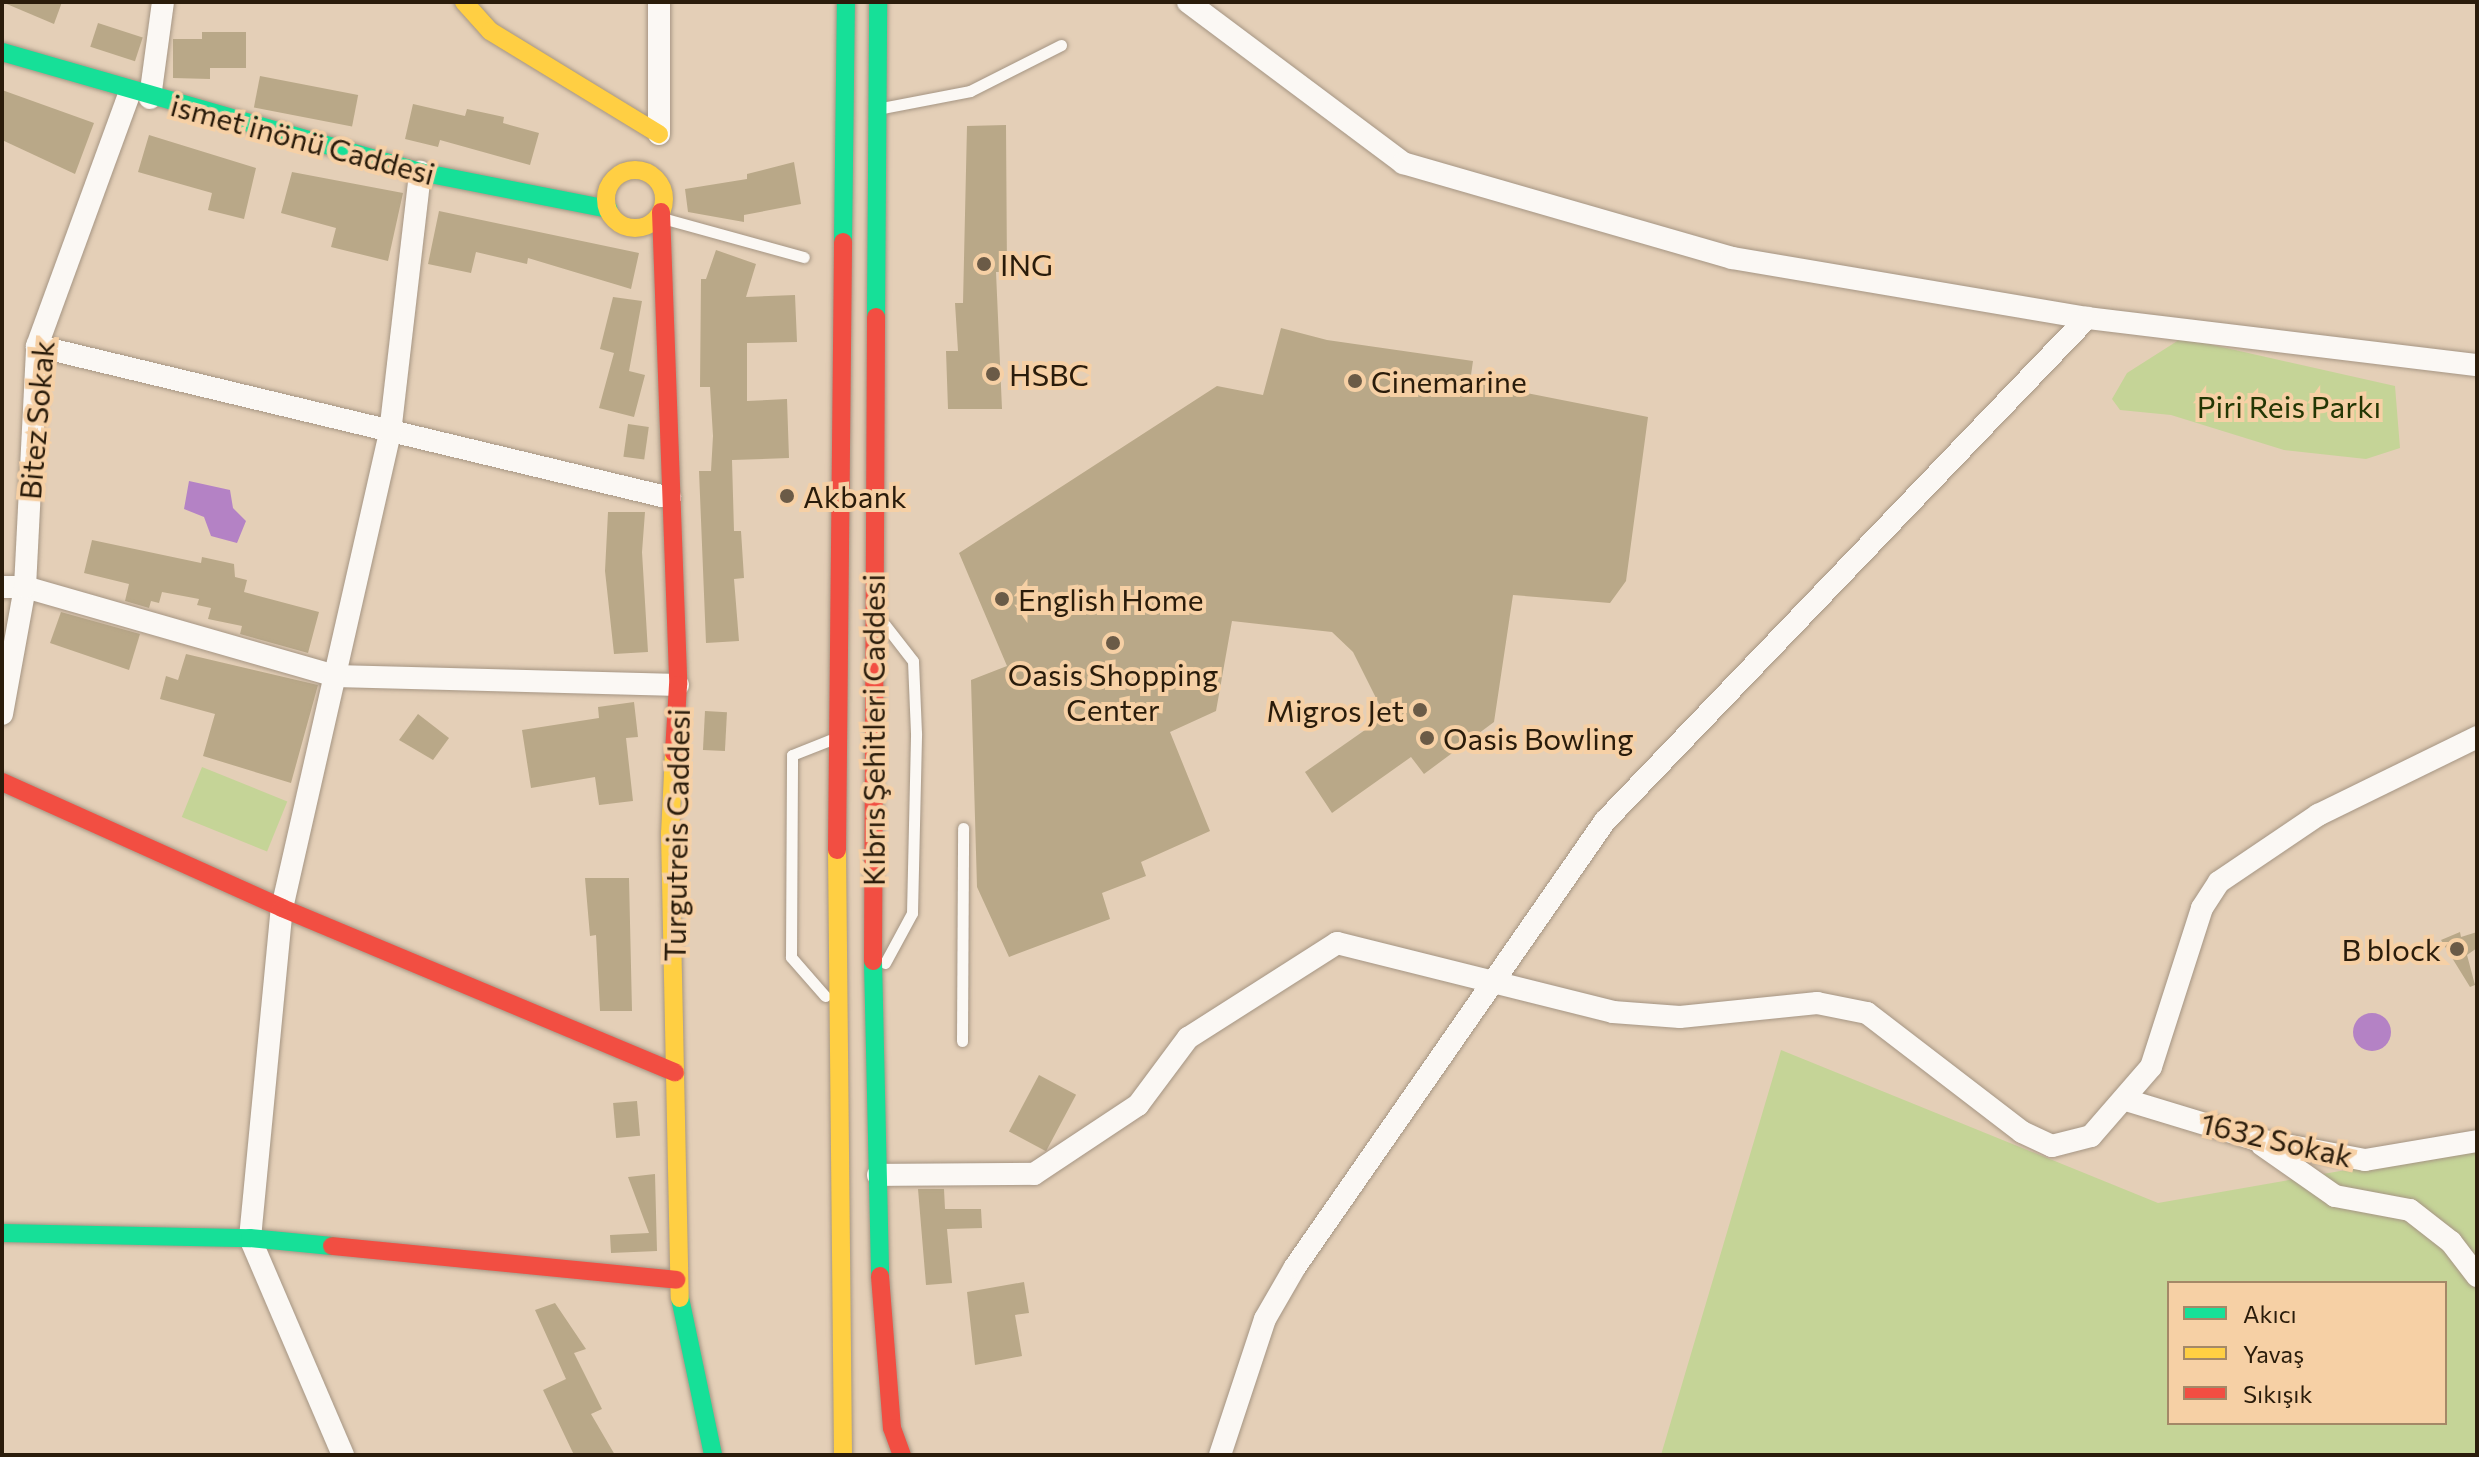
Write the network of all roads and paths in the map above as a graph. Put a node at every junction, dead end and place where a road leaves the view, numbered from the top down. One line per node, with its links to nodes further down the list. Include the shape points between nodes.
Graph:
1 (163, 2): 9 (street, Bitez Sokak)
2 (464, 2): 11 (main road, via 490,31)
3 (659, 2): 11 (street)
4 (846, 2): 31 (main road, Kıbrıs Şehitleri Caddesi)
5 (878, 2): 10 (main road, Kıbrıs Şehitleri Caddesi)
6 (1188, 2): 21 (street, via 1403,163 1732,258)
7 (1061, 45): 10 (lane, via 970,91)
8 (2, 52): 9 (main road, ismet inönü Caddesi)
9 (140, 95): 12 (main road, ismet inönü Caddesi); 22 (street, Bitez Sokak)
10 (878, 108): 27 (main road, Kıbrıs Şehitleri Caddesi)
11 (649, 144): 13 (main road); 14 (main road)
12 (420, 172): 15 (main road, ismet inönü Caddesi); 24 (street)
13 (615, 178): 14 (main road, via 637,170); 15 (main road); 16 (main road)
14 (660, 185): 17 (main road)
15 (562, 200): 16 (main road, ismet inönü Caddesi)
16 (608, 209): 18 (main road, via 620,224)
17 (661, 215): 18 (main road); 19 (main road, Turgutreis Caddesi); 20 (lane)
18 (639, 228): 19 (main road)
19 (661, 249): 25 (main road, Turgutreis Caddesi)
20 (804, 257)
21 (2087, 318): 23 (street); 37 (street, via 1605,821)
22 (37, 346): 24 (street); 26 (street, Bitez Sokak)
23 (2477, 365)
24 (390, 433): 25 (street); 28 (street)
25 (670, 498): 29 (main road, Turgutreis Caddesi)
26 (13, 587): 28 (street); 30 (street, Bitez Sokak)
27 (874, 611): 36 (main road, Kıbrıs Şehitleri Caddesi); 36 (lane, via 913,661 916,733 912,913)
28 (336, 676): 29 (street); 35 (street)
29 (678, 685): 40 (main road, Turgutreis Caddesi, via 670,834)
30 (2, 714)
31 (838, 737): 38 (main road, Kıbrıs Şehitleri Caddesi); 38 (lane, via 792,755 791,957)
32 (2477, 737): 41 (street, via 2318,815 2219,882 2202,908 2151,1067)
33 (2, 782): 35 (main road)
34 (963, 828): 39 (lane)
35 (282, 908): 40 (main road); 46 (street)
36 (875, 981): 44 (main road, Kıbrıs Şehitleri Caddesi)
37 (1496, 984): 41 (street, via 1613,1012 1680,1017 1817,1003 1867,1013 2022,1132 2052,1146 2091,1136); 44 (street, via 1337,943 1188,1038 1138,1105 1034,1174); 53 (street, via 1265,1319)
38 (835, 1008): 51 (main road, Kıbrıs Şehitleri Caddesi)
39 (962, 1041)
40 (675, 1072): 48 (main road, Turgutreis Caddesi)
41 (2126, 1100): 42 (street, 1632 Sokak)
42 (2254, 1139): 43 (street, 1632 Sokak, via 2365,1160); 47 (street, via 2335,1196 2410,1210 2451,1242)
43 (2477, 1141)
44 (878, 1175): 52 (main road, Kıbrıs Şehitleri Caddesi, via 892,1428)
45 (2, 1233): 46 (main road)
46 (250, 1238): 48 (main road); 49 (street)
47 (2477, 1276)
48 (676, 1280): 50 (main road, Turgutreis Caddesi)
49 (343, 1455)
50 (713, 1455)
51 (843, 1455)
52 (902, 1455)
53 (1220, 1455)

